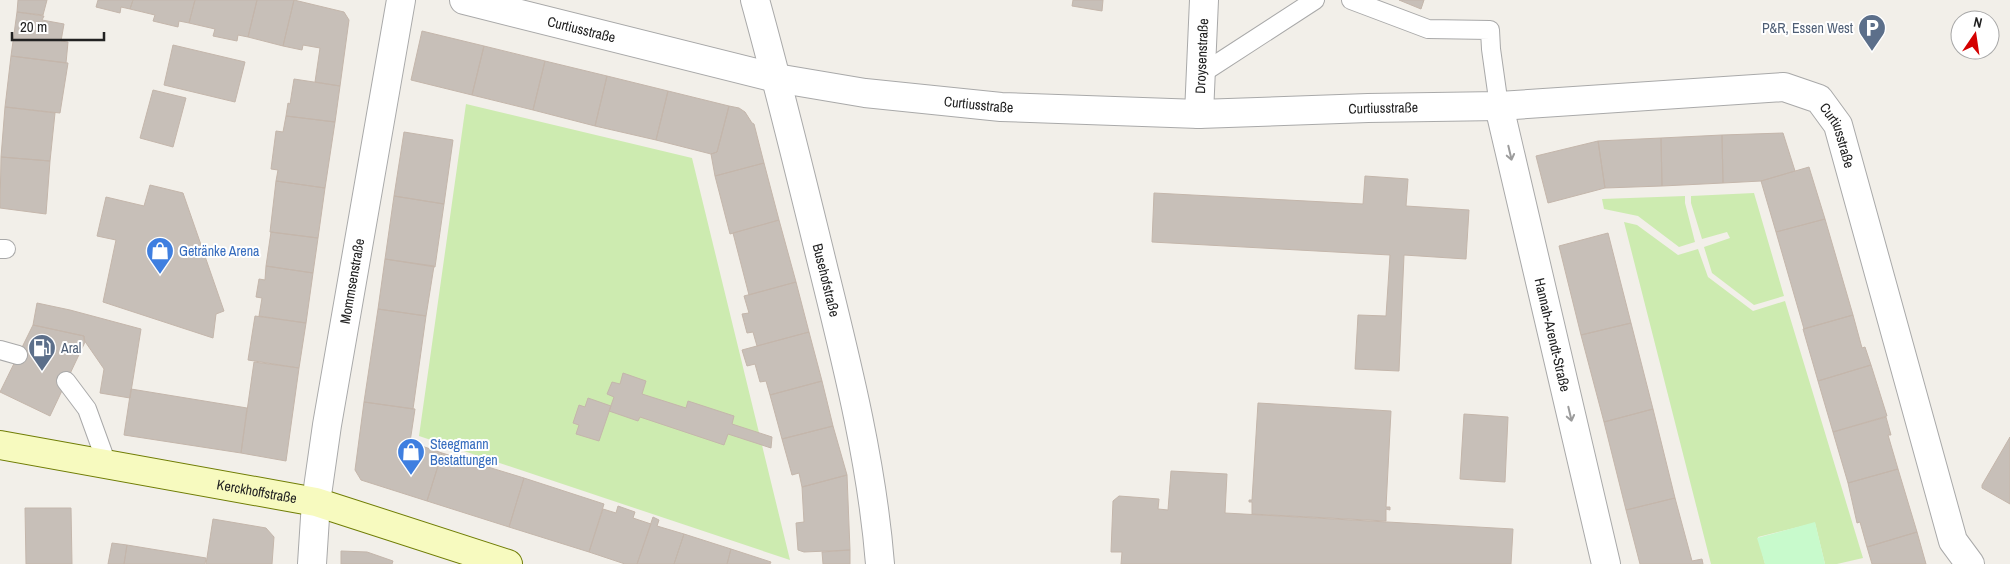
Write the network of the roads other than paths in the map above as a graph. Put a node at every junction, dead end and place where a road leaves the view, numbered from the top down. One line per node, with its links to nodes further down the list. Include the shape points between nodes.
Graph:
1 (401, 0): 16 (street, Mommsenstraße)
2 (464, 0): 8 (street, Curtiusstraße)
3 (755, 0): 8 (street, Busehofstraße)
4 (1204, 0): 7 (street, Droysenstraße)
5 (1315, 0): 7 (lane)
6 (1351, 0): 9 (lane, via 1428,29 1490,30)
7 (1201, 74): 10 (street, Droysenstraße)
8 (776, 78): 10 (street, Curtiusstraße, via 865,93 1002,108); 19 (street, Busehofstraße, via 856,403 876,516)
9 (1499, 106): 10 (street, Curtiusstraße, via 1367,103); 20 (street, Hannah-Arendt-Straße, one-way to 20); 21 (street, Curtiusstraße, via 1784,87 1819,99 1838,125 1953,541)
10 (1199, 114)
11 (0, 350): 12 (lane)
12 (18, 355)
13 (66, 380): 15 (lane, via 87,409)
14 (0, 445): 15 (street, Kerckhoffstraße)
15 (107, 464): 16 (street, Kerckhoffstraße)
16 (316, 502): 17 (street, Mommsenstraße); 18 (street, Kerckhoffstraße)
17 (312, 564)
18 (508, 564)
19 (880, 564)
20 (1606, 564)
21 (1970, 564)

